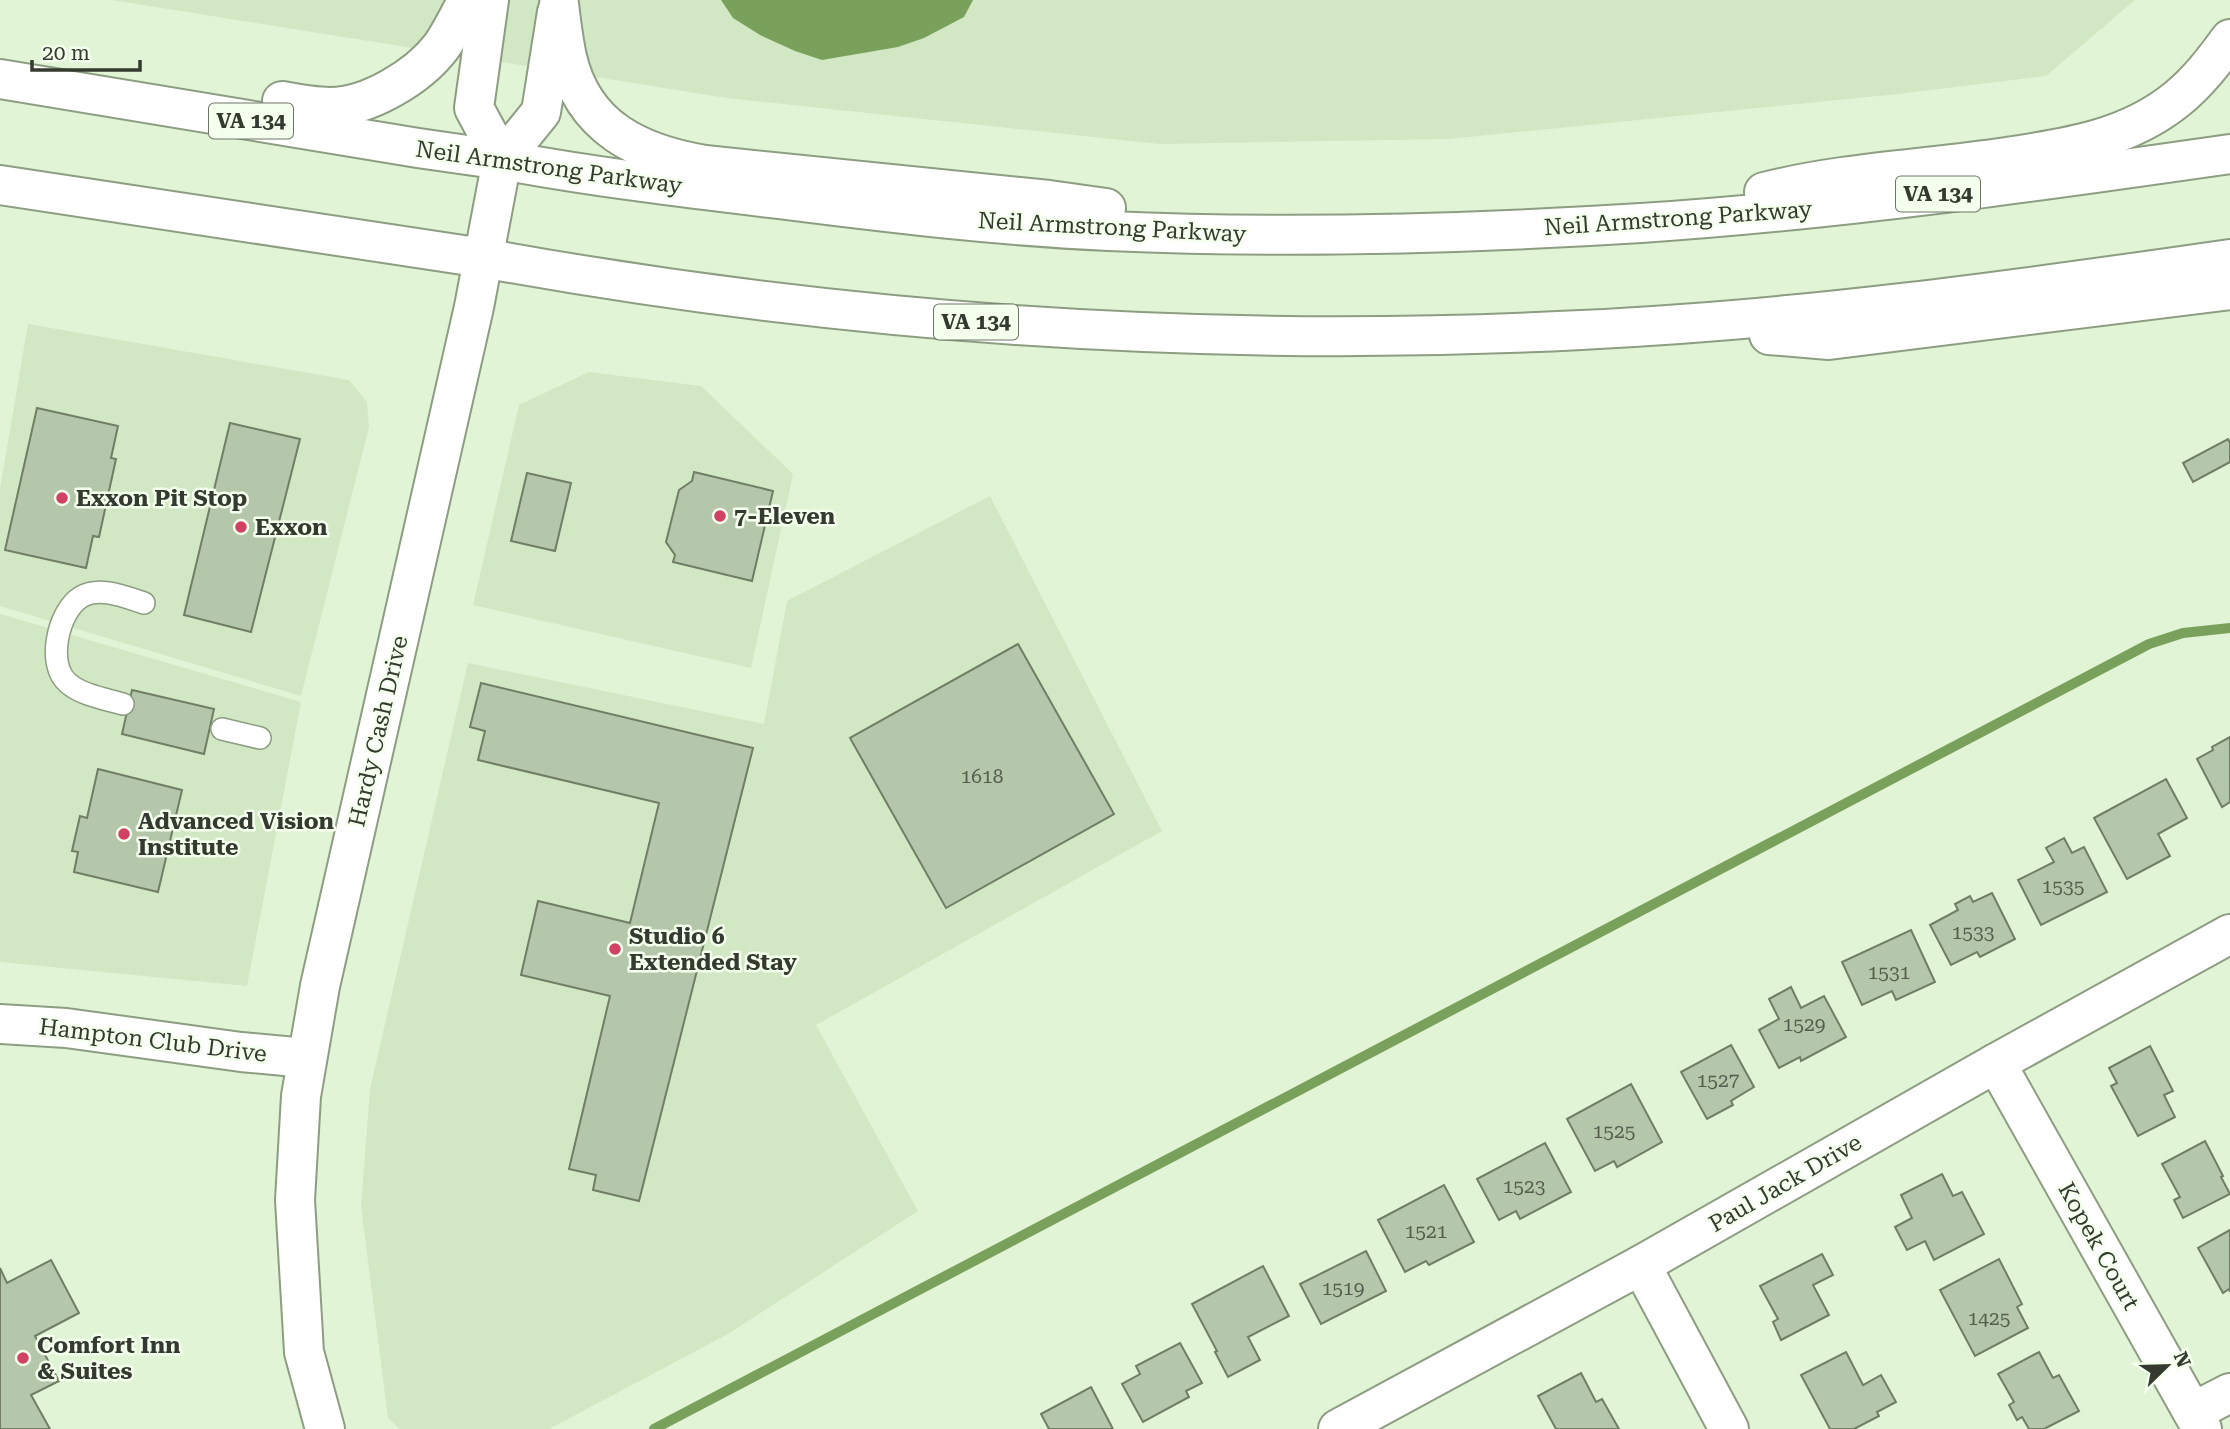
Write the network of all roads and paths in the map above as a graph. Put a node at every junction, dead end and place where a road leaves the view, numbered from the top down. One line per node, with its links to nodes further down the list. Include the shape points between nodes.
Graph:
1 (468, 0): 6 (main road, via 430,60 402,82 345,106 311,106 215,90)
2 (489, 0): 8 (main road, via 474,108)
3 (559, 2): 8 (main road, via 541,112); 11 (main road, via 568,58 589,106 619,136 661,156 705,165 1049,200)
4 (2230, 39): 10 (main road, via 2196,83 2176,100 2128,129 2101,139 1942,167 1805,182)
5 (0, 79): 6 (main road, Neil Armstrong Parkway / VA 134)
6 (44, 86): 8 (main road, Neil Armstrong Parkway / VA 134)
7 (2230, 154): 10 (main road, Neil Armstrong Parkway / VA 134, via 1861,203)
8 (502, 160): 11 (main road, Neil Armstrong Parkway / VA 134, via 589,176 841,207 1048,227); 12 (main road, Hardy Cash Drive)
9 (0, 185): 12 (main road, VA 134)
10 (1644, 223): 11 (main road, Neil Armstrong Parkway / VA 134)
11 (1309, 235)
12 (484, 258): 15 (main road, VA 134, via 598,279 781,303 1111,331 1383,336); 22 (main road, Hardy Cash Drive)
13 (2230, 258): 15 (main road, VA 134, via 1919,301)
14 (2230, 289): 15 (main road, via 1829,340)
15 (1652, 326)
16 (144, 603): 17 (lane, via 114,593 82,596 68,609 57,646 56,661 69,685)
17 (123, 704)
18 (222, 729): 19 (lane)
19 (260, 738)
20 (2230, 934): 23 (main road, Paul Jack Drive)
21 (0, 1024): 22 (main road, Hampton Club Drive)
22 (306, 1058): 27 (main road, Hardy Cash Drive, via 298,1122 296,1214 304,1352)
23 (1996, 1063): 24 (main road, Paul Jack Drive); 26 (main road, Kopek Court)
24 (1642, 1265): 28 (main road, Paul Jack Drive); 29 (main road)
25 (2230, 1393): 26 (main road)
26 (2198, 1421)
27 (325, 1429)
28 (1338, 1429)
29 (1729, 1429)

